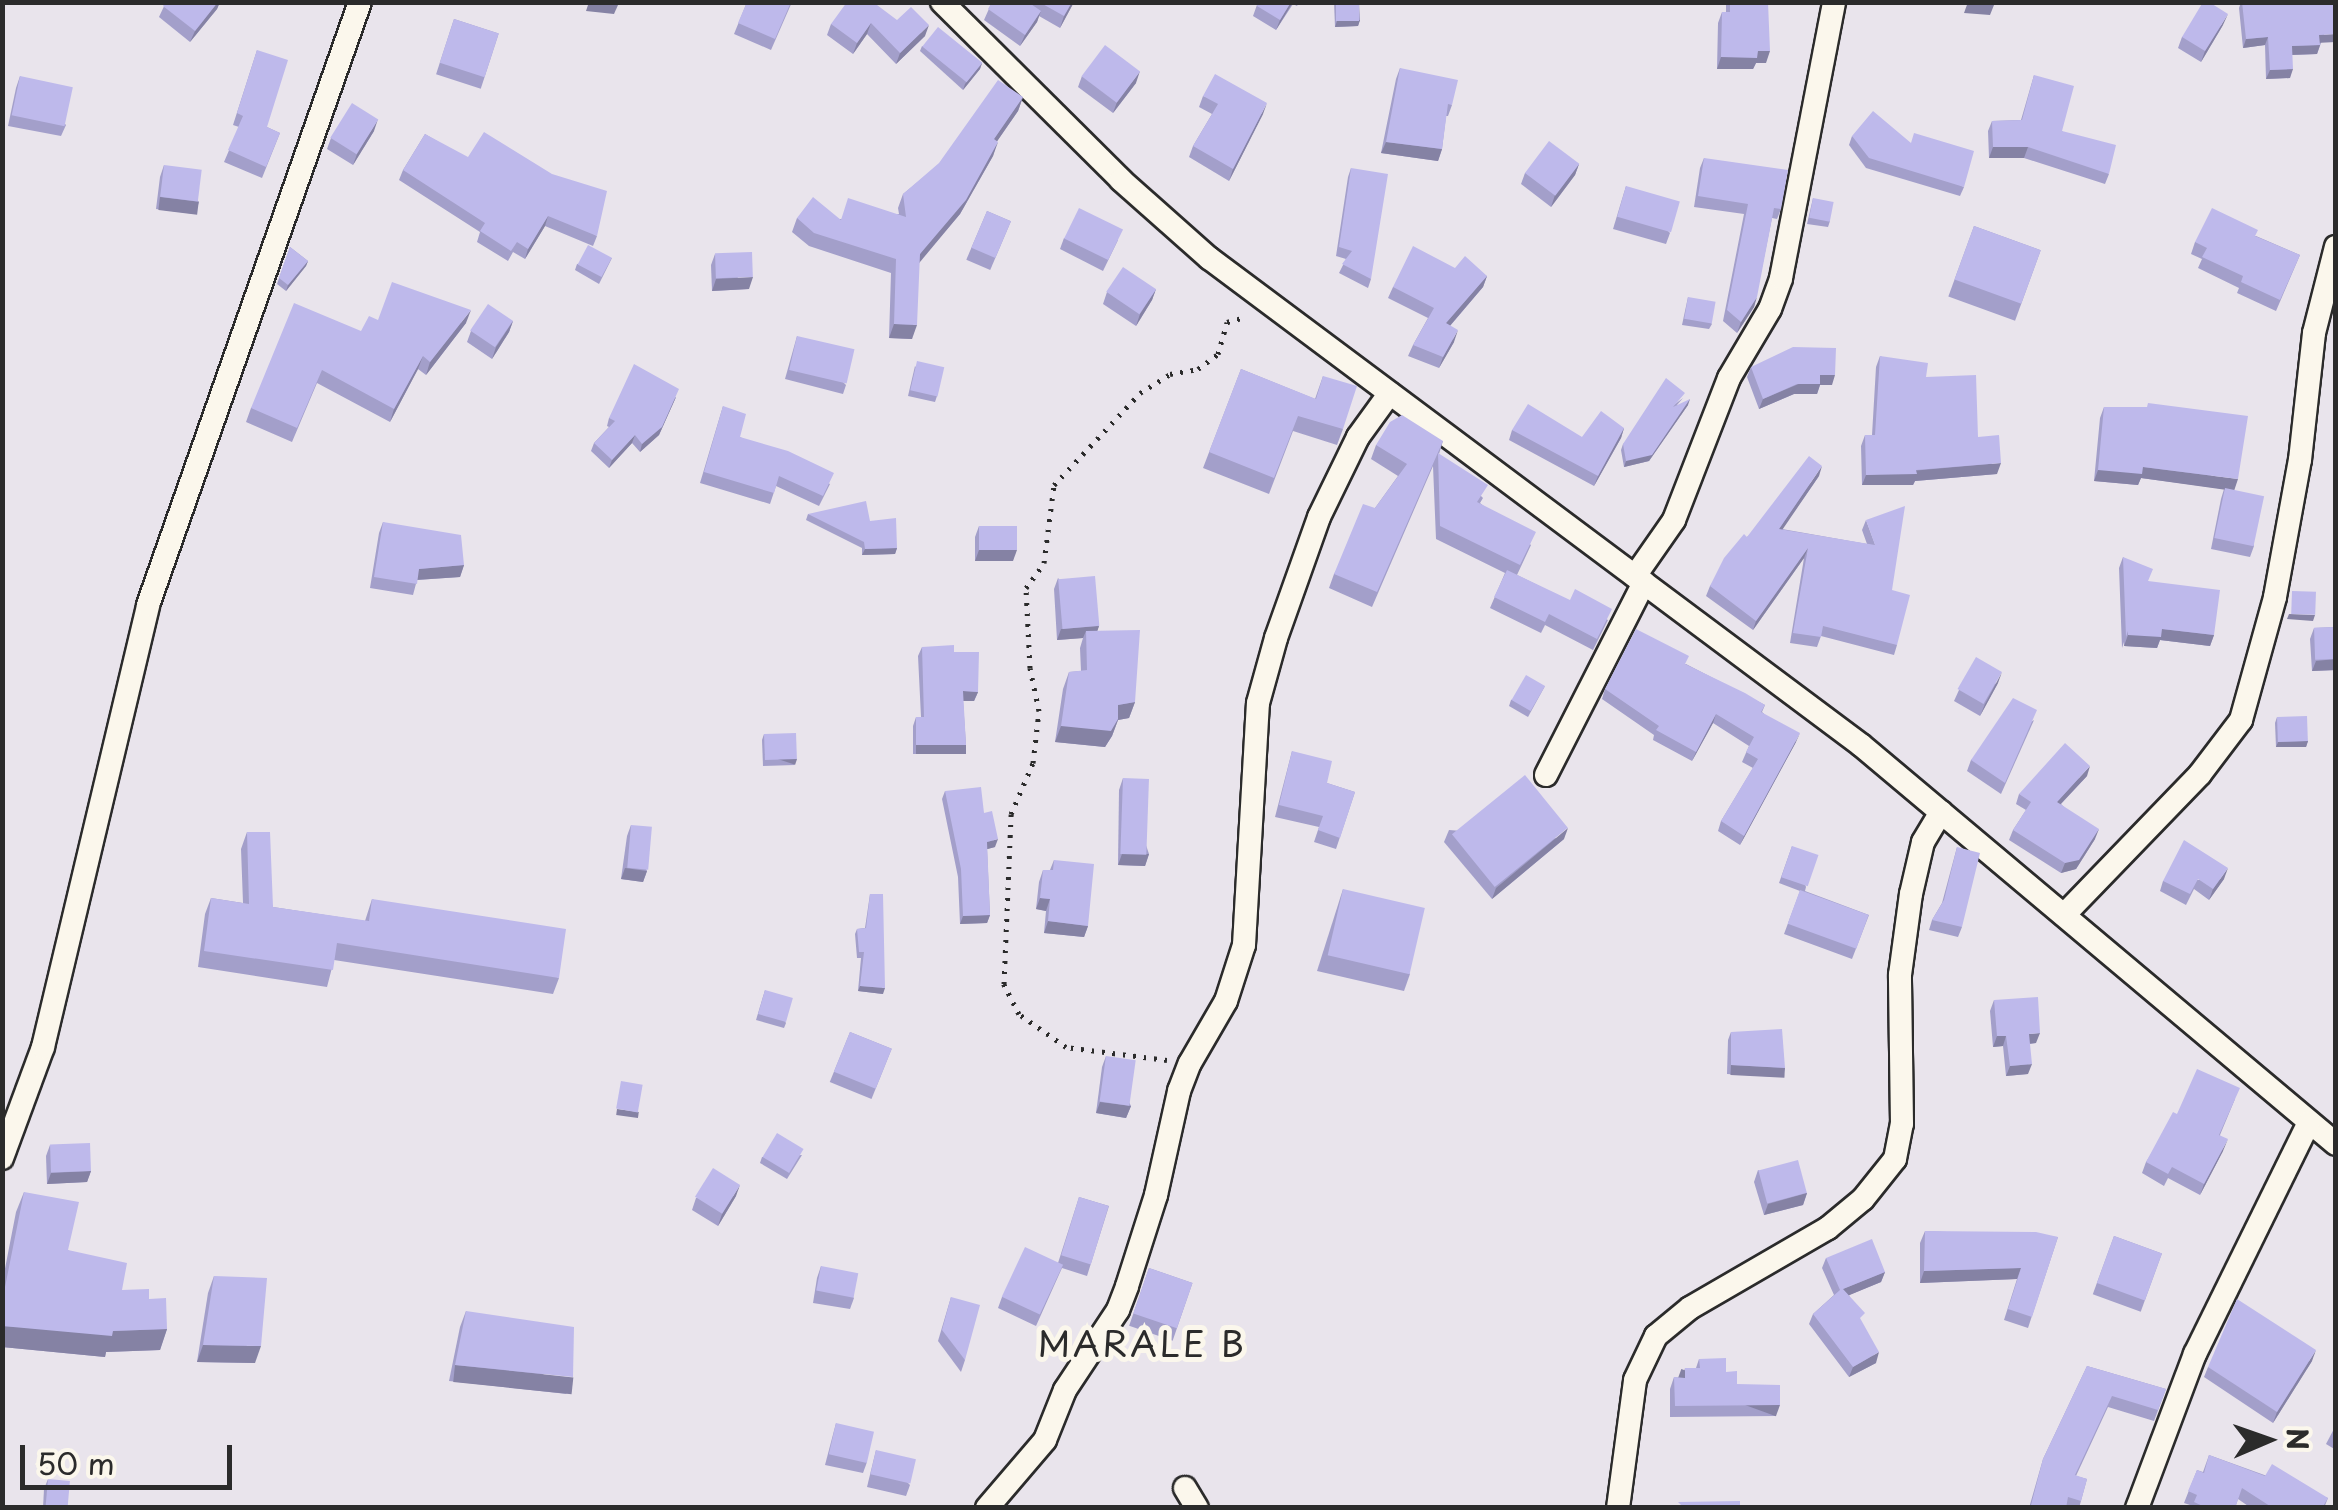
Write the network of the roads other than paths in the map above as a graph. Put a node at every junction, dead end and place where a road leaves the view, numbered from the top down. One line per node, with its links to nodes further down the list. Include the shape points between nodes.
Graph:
1 (360, 2): 12 (street, via 148,605 43,1047)
2 (942, 2): 5 (street, via 1166,222)
3 (1834, 2): 6 (street, via 1781,278 1729,378 1674,520)
4 (2336, 247): 9 (street, via 2314,333 2275,596 2240,720 2200,774)
5 (1390, 393): 6 (street); 13 (street, via 1358,437 1318,517 1276,638 1258,704 1244,945 1226,1001 1190,1062 1142,1244 1118,1310 1065,1390 1044,1440)
6 (1640, 580): 7 (street); 8 (street)
7 (1546, 775)
8 (1941, 812): 9 (street); 14 (street, via 1923,842 1900,976 1902,1124 1895,1159 1863,1200 1828,1228 1690,1308 1656,1336 1634,1380)
9 (2064, 914): 10 (street)
10 (2310, 1122): 11 (street); 15 (street, via 2195,1354)
11 (2336, 1144)
12 (2, 1158)
13 (987, 1508)
14 (1618, 1508)
15 (2137, 1508)

